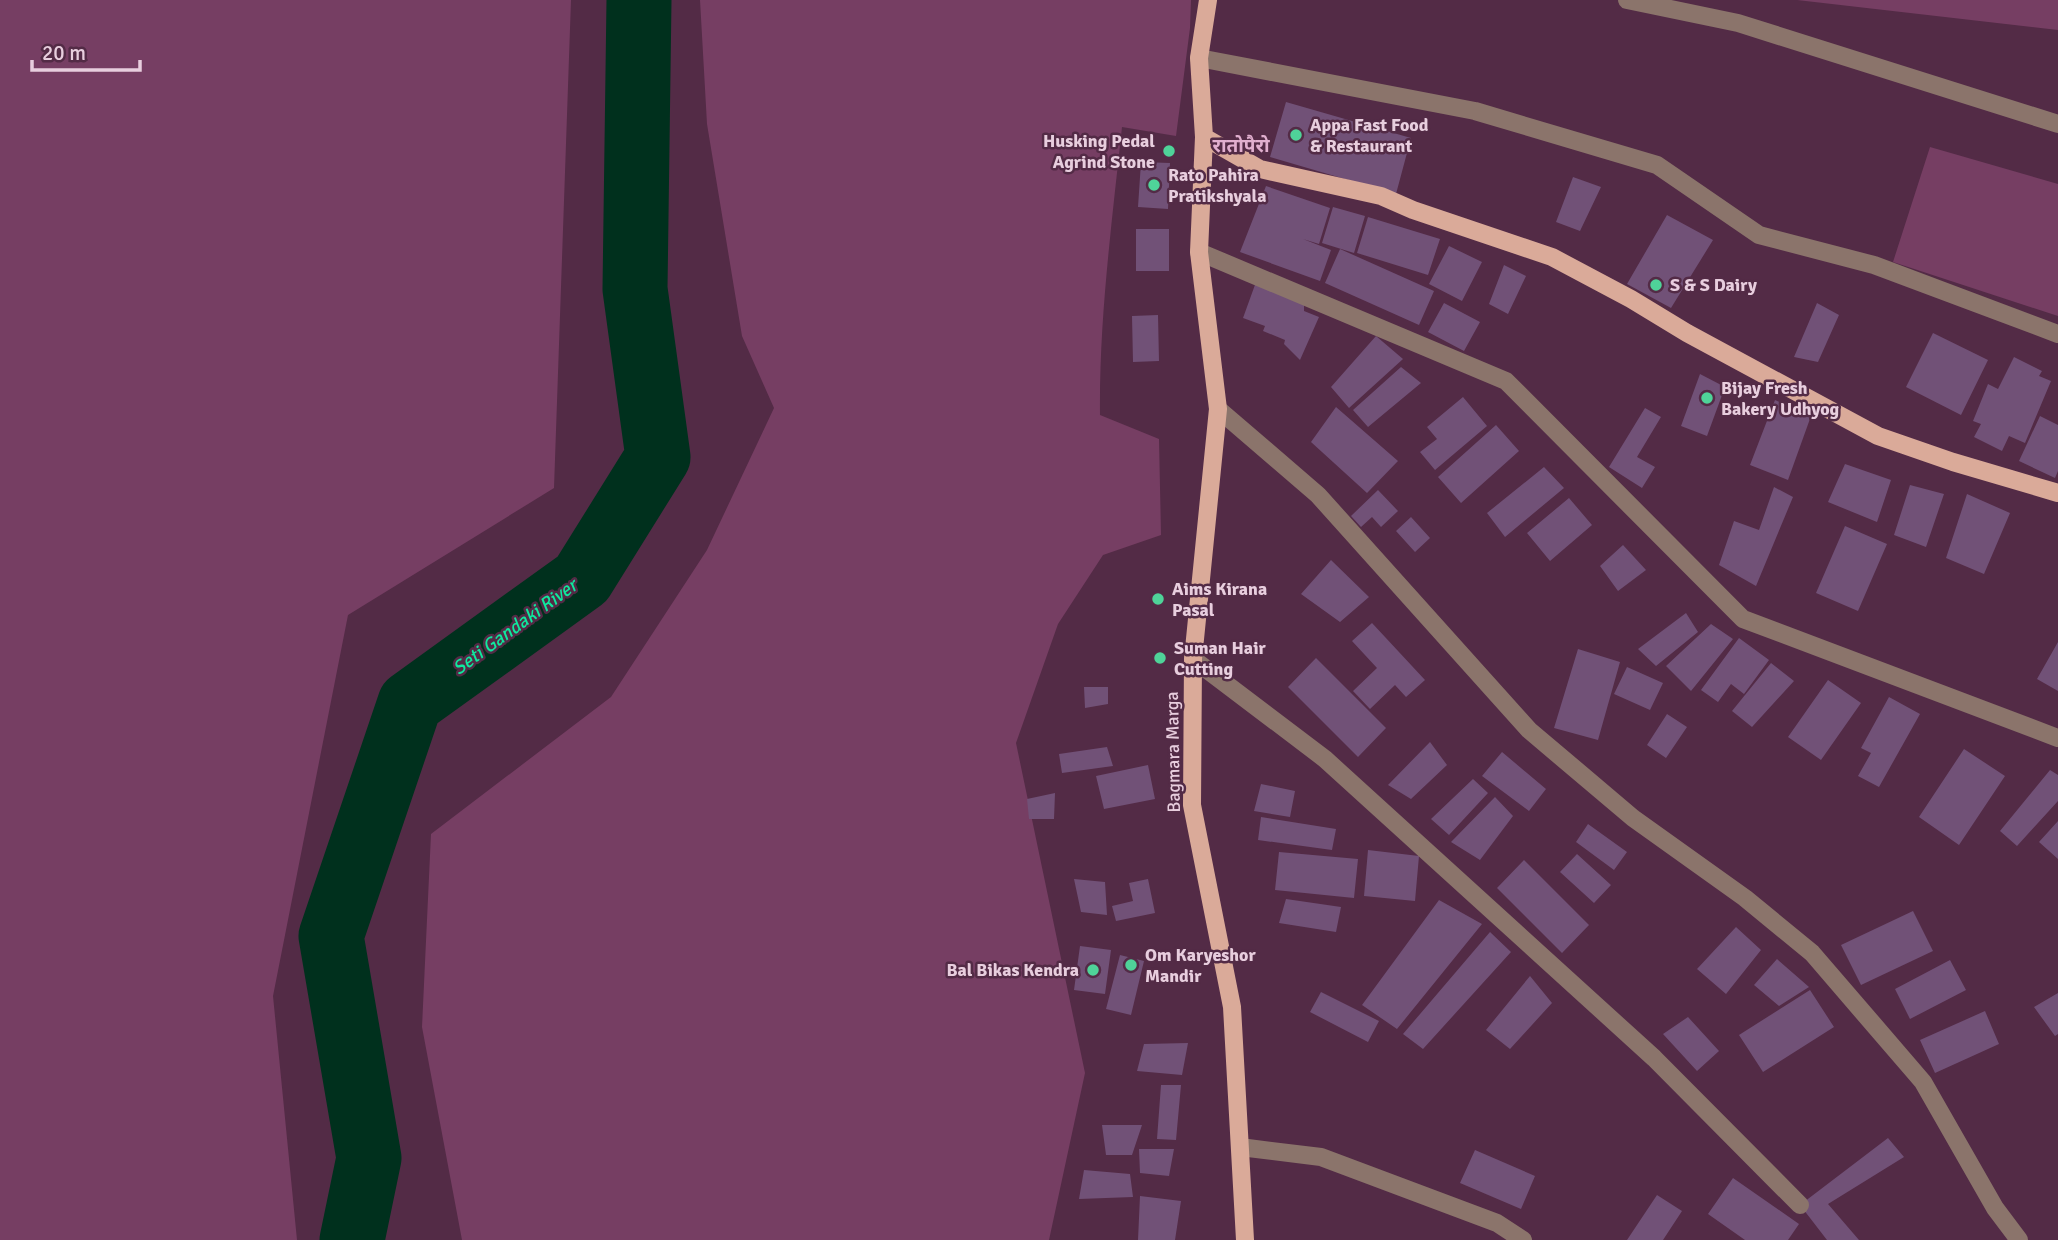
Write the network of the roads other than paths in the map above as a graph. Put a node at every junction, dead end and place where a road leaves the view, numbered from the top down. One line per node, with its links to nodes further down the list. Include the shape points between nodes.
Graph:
1 (1208, 0): 3 (main road, Bagmara Marga)
2 (1627, 0): 4 (street, via 1738,23)
3 (1199, 58): 5 (main road, Bagmara Marga); 7 (street, via 1475,111 1657,165 1759,235 1874,265)
4 (2058, 124)
5 (1204, 137): 6 (main road, Bagmara Marga); 9 (main road, via 1260,169 1381,196 1552,257 1878,436)
6 (1199, 252): 8 (main road, Bagmara Marga); 11 (street, via 1506,382 1743,619)
7 (2058, 334)
8 (1218, 410): 10 (main road, Bagmara Marga); 16 (street, via 1318,495 1529,730 1633,818 1745,898 1812,953 1923,1082 1995,1208)
9 (2058, 493)
10 (1193, 659): 12 (main road, Bagmara Marga, via 1192,804 1233,1007); 13 (street, via 1335,768 1654,1058)
11 (2058, 738)
12 (1240, 1147): 14 (main road, Bagmara Marga); 15 (street, via 1321,1157 1497,1223)
13 (1800, 1205)
14 (1245, 1240)
15 (1523, 1240)
16 (2019, 1240)

